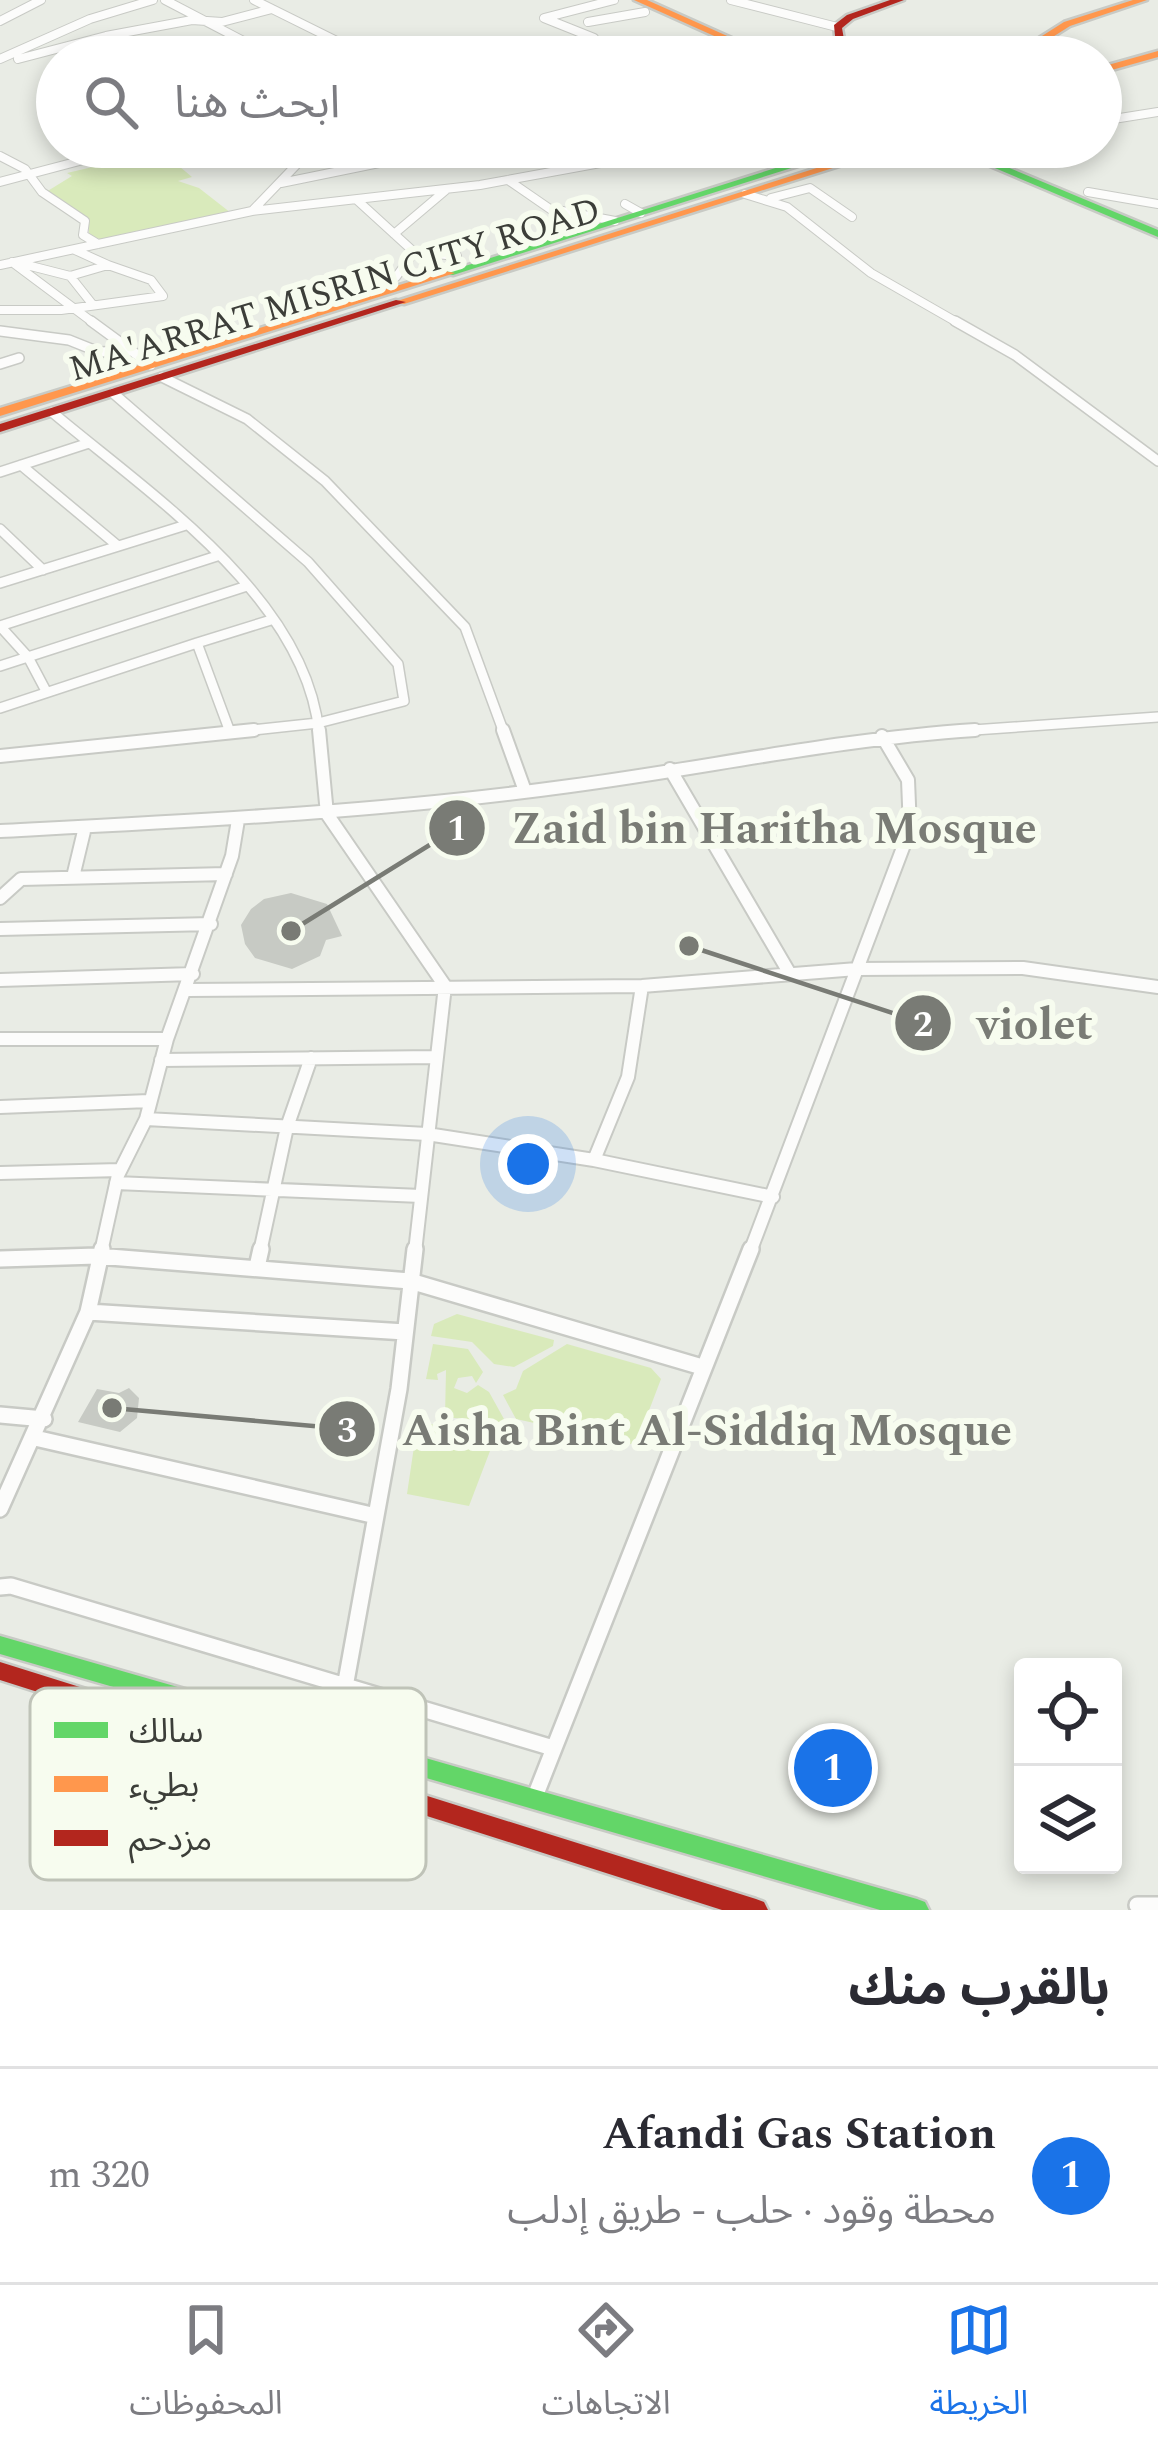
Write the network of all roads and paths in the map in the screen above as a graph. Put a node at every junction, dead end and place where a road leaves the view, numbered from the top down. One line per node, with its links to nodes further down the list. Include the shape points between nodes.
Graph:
1 (41, 0): 13 (street)
2 (153, 0): 16 (street)
3 (165, 0): 14 (street)
4 (254, 0): 10 (street)
5 (617, 0): 9 (main road); 11 (street); 20 (street, via 544,18)
6 (731, 0): 15 (street)
7 (898, 0): 15 (main road)
8 (1142, 0): 24 (main road)
9 (642, 6): 11 (street, via 591,22); 21 (main road); 22 (main road)
10 (272, 9): 14 (street); 19 (street)
11 (584, 12): 12 (street)
12 (568, 16)
13 (0, 21)
14 (206, 21): 17 (street); 18 (street)
15 (837, 27): 23 (main road)
16 (52, 36)
17 (108, 36)
18 (236, 36)
19 (327, 36)
20 (589, 36)
21 (704, 36)
22 (717, 36)
23 (838, 36)
24 (1048, 36)
25 (36, 43): 28 (street)
26 (36, 54): 30 (street)
27 (1158, 54): 32 (main road)
28 (3, 58): 30 (street)
29 (36, 58): 30 (street)
30 (18, 59)
31 (1158, 64): 33 (main road)
32 (1122, 67)
33 (1122, 71)
34 (1158, 112): 35 (street)
35 (1122, 118)
36 (0, 156): 45 (street)
37 (49, 168): 45 (street)
38 (294, 168): 48 (street)
39 (355, 168): 48 (street)
40 (560, 168): 46 (street)
41 (778, 168): 59 (main road, MA'ARRAT MISRIN CITY ROAD, via 633,209)
42 (827, 168): 51 (main road, MA'ARRAT MISRIN CITY ROAD)
43 (1000, 168): 61 (main road)
44 (1035, 168): 50 (main road)
45 (28, 173): 47 (street); 63 (street, via 85,221 83,235)
46 (508, 180): 49 (street); 55 (street)
47 (0, 182)
48 (281, 183): 56 (street)
49 (447, 189): 53 (street); 62 (street)
50 (1088, 192): 54 (street); 60 (main road)
51 (745, 194): 52 (street); 81 (main road, MA'ARRAT MISRIN CITY ROAD)
52 (770, 199): 57 (street, via 810,188); 87 (street, via 872,273 1015,356)
53 (357, 200): 56 (street); 62 (street)
54 (1158, 204)
55 (549, 210): 58 (street); 59 (street)
56 (252, 211): 63 (street)
57 (852, 217)
58 (566, 220)
59 (616, 221): 81 (main road, MA'ARRAT MISRIN CITY ROAD)
60 (1158, 222)
61 (1158, 234)
62 (394, 235): 65 (street)
63 (98, 244): 64 (street)
64 (73, 249): 67 (street); 69 (street)
65 (414, 252): 66 (street); 73 (street)
66 (457, 256)
67 (12, 262): 68 (street); 70 (street); 72 (street)
68 (0, 265)
69 (108, 265): 71 (street); 74 (street, via 151,280 163,296)
70 (47, 269): 71 (street); 72 (street)
71 (71, 271): 74 (street)
72 (28, 277): 75 (street)
73 (396, 277)
74 (93, 305): 75 (street)
75 (72, 308): 76 (street); 78 (street)
76 (0, 310)
77 (0, 331): 78 (street)
78 (129, 351): 81 (street)
79 (19, 358): 80 (street)
80 (0, 364)
81 (153, 369): 82 (main road, MA'ARRAT MISRIN CITY ROAD); 83 (main road, MA'ARRAT MISRIN CITY ROAD); 110 (street, via 247,419 325,482 465,627)
82 (113, 393): 84 (main road, MA'ARRAT MISRIN CITY ROAD); 105 (street, via 308,562 398,664 404,701)
83 (0, 412)
84 (52, 412): 85 (main road, MA'ARRAT MISRIN CITY ROAD); 86 (street)
85 (0, 428)
86 (89, 443): 88 (street); 90 (street)
87 (1158, 461)
88 (21, 465): 89 (street); 92 (street)
89 (0, 472)
90 (186, 525): 92 (street); 93 (street)
91 (0, 529): 94 (street)
92 (118, 546): 94 (street)
93 (217, 556): 96 (street); 98 (street)
94 (43, 570): 95 (street)
95 (0, 583)
96 (248, 586): 97 (street); 100 (street)
97 (271, 620): 99 (street); 105 (street, via 292,646)
98 (0, 626): 100 (street)
99 (197, 643): 102 (street); 106 (street)
100 (28, 657): 101 (street); 102 (street)
101 (0, 666)
102 (46, 691): 103 (street)
103 (0, 708)
104 (1158, 717): 107 (street)
105 (318, 723): 106 (street); 111 (street)
106 (230, 732): 108 (street)
107 (882, 736): 109 (street); 120 (street, via 904,768 912,817)
108 (0, 756)
109 (670, 769): 110 (street); 122 (street)
110 (525, 791): 111 (street)
111 (327, 814): 112 (street); 124 (street)
112 (238, 820): 113 (street); 115 (street)
113 (85, 827): 114 (street); 116 (street)
114 (0, 831)
115 (226, 874): 116 (street); 118 (street)
116 (73, 877): 117 (street, via 21,879)
117 (0, 898)
118 (211, 924): 119 (street); 121 (street)
119 (0, 929)
120 (857, 969): 122 (street); 126 (street, via 1023,968); 143 (street)
121 (193, 974): 123 (street); 127 (street)
122 (790, 974): 125 (street)
123 (0, 980)
124 (446, 986): 125 (street); 127 (street); 131 (street)
125 (642, 986): 138 (street, via 628,1077)
126 (1158, 987)
127 (187, 990): 129 (street)
128 (1, 1036): 129 (street)
129 (167, 1039): 132 (street)
130 (311, 1058): 131 (street); 132 (street); 136 (street)
131 (437, 1058): 137 (street)
132 (161, 1060): 133 (street)
133 (149, 1101): 134 (street); 135 (street)
134 (0, 1107)
135 (146, 1119): 136 (street); 140 (street)
136 (287, 1127): 137 (street); 141 (street)
137 (428, 1134): 138 (street); 142 (street)
138 (594, 1160): 143 (street)
139 (0, 1173): 140 (street)
140 (118, 1177): 141 (street); 144 (street)
141 (273, 1191): 142 (street); 146 (street)
142 (421, 1196): 147 (street)
143 (773, 1197): 150 (street)
144 (97, 1256): 145 (street); 146 (street); 148 (street)
145 (0, 1258)
146 (256, 1267): 147 (street)
147 (410, 1281): 149 (street); 150 (street)
148 (88, 1312): 149 (street); 152 (street)
149 (406, 1332): 155 (street)
150 (702, 1367): 164 (street)
151 (0, 1415): 152 (street)
152 (44, 1419): 153 (street)
153 (35, 1438): 154 (street); 155 (street)
154 (0, 1509)
155 (376, 1516): 159 (street)
156 (0, 1587): 159 (street)
157 (0, 1645): 161 (main road)
158 (0, 1671): 160 (main road)
159 (345, 1687): 162 (street)
160 (53, 1688)
161 (146, 1688)
162 (348, 1688)
163 (426, 1711): 164 (street)
164 (553, 1748): 166 (street)
165 (426, 1771): 166 (main road)
166 (534, 1799): 171 (main road)
167 (426, 1807): 170 (main road)
168 (1137, 1905): 169 (street)
169 (1158, 1905)
170 (756, 1910)
171 (916, 1910)

